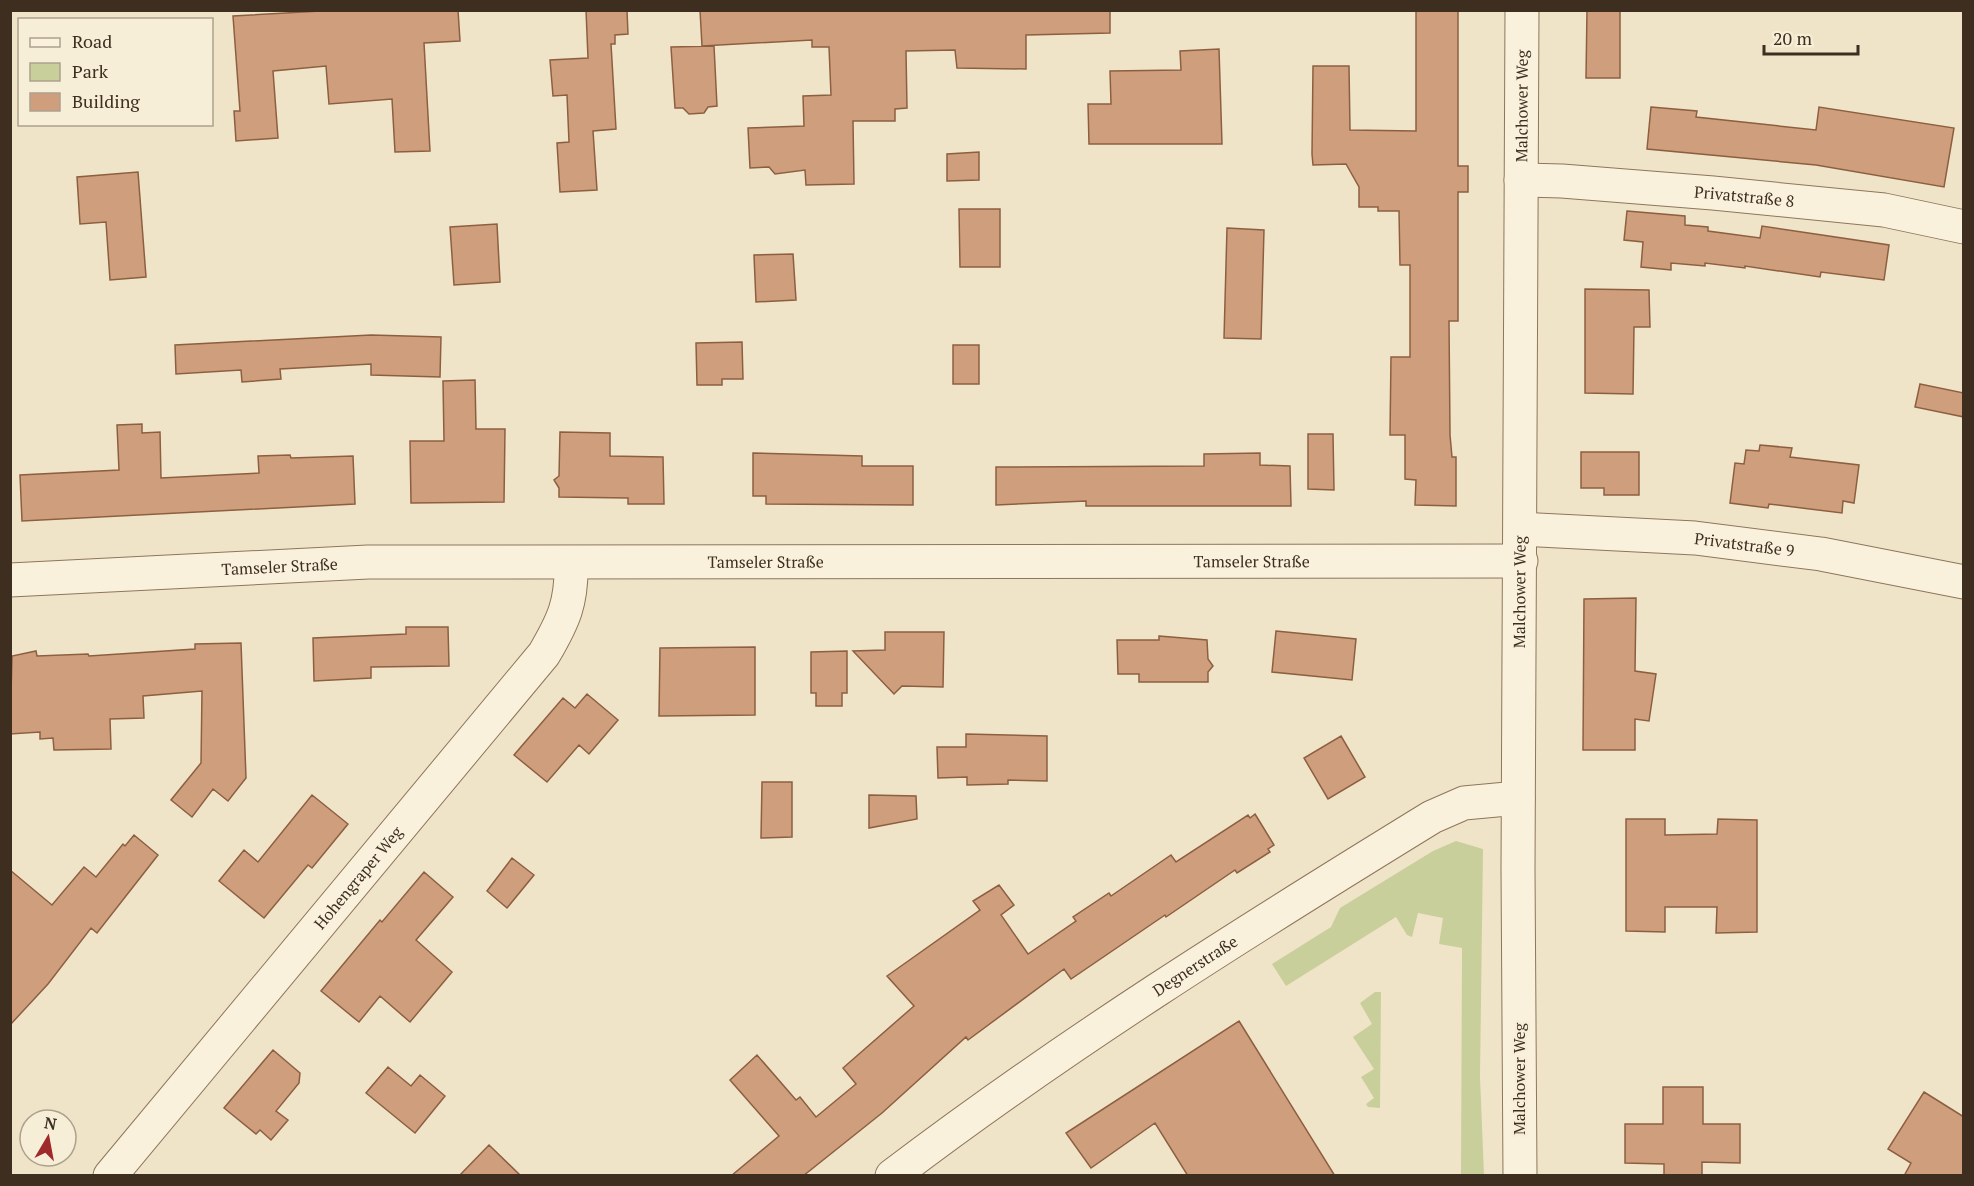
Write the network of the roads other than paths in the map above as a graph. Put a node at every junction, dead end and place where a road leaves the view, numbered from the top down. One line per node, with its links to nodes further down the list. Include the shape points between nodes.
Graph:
1 (1522, 10): 2 (street, Malchower Weg)
2 (1521, 180): 3 (street, Privatstraße 8, via 1597,183 1884,210); 4 (street, Malchower Weg)
3 (1964, 226)
4 (1521, 545): 5 (street, Tamseler Straße); 7 (street, Privatstraße 9, via 1565,530 1706,540 1821,554); 8 (street, Malchower Weg)
5 (572, 563): 6 (street, Tamseler Straße, via 368,562); 9 (street, Hohengraper Weg, via 572,593 560,628 532,670)
6 (10, 580)
7 (1964, 582)
8 (1518, 798): 10 (street, Degnerstraße, via 1464,803 1432,817 1236,938 967,1119); 11 (street, Malchower Weg)
9 (110, 1176)
10 (892, 1176)
11 (1520, 1176)

